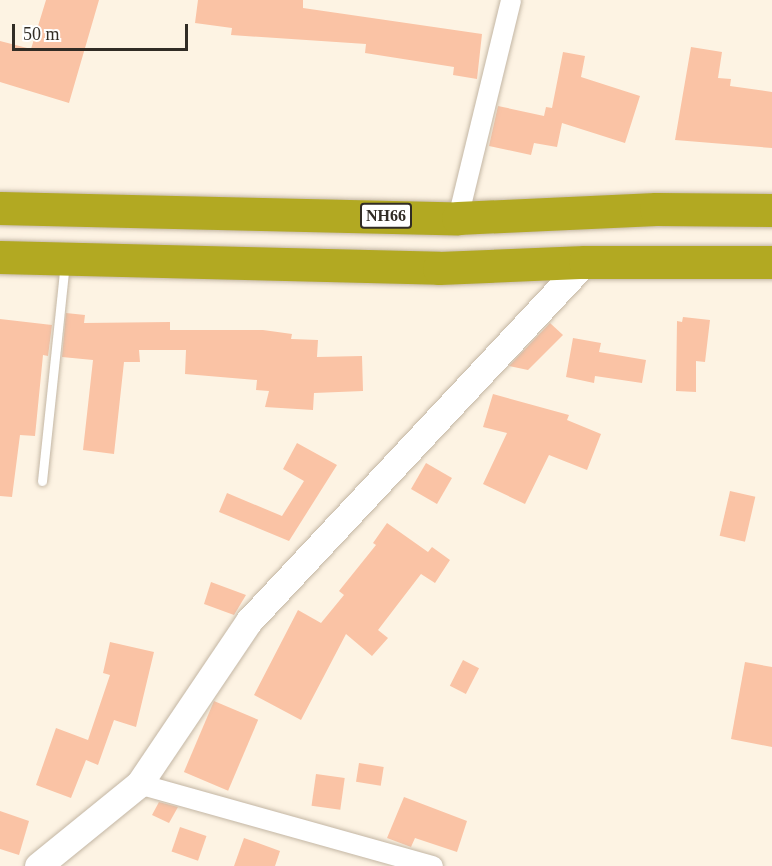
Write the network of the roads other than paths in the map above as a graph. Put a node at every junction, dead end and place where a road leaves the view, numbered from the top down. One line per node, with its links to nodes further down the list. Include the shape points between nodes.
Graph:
1 (512, 0): 4 (street)
2 (0, 208): 4 (highway, NH66)
3 (772, 210): 4 (highway, NH66, via 656,209)
4 (458, 218)
5 (0, 257): 6 (highway)
6 (66, 258): 7 (highway, via 439,268); 9 (lane)
7 (585, 262): 8 (highway); 10 (main road, via 249,621)
8 (772, 262)
9 (42, 481)
10 (139, 784): 11 (main road); 12 (street)
11 (38, 866)
12 (433, 866)

